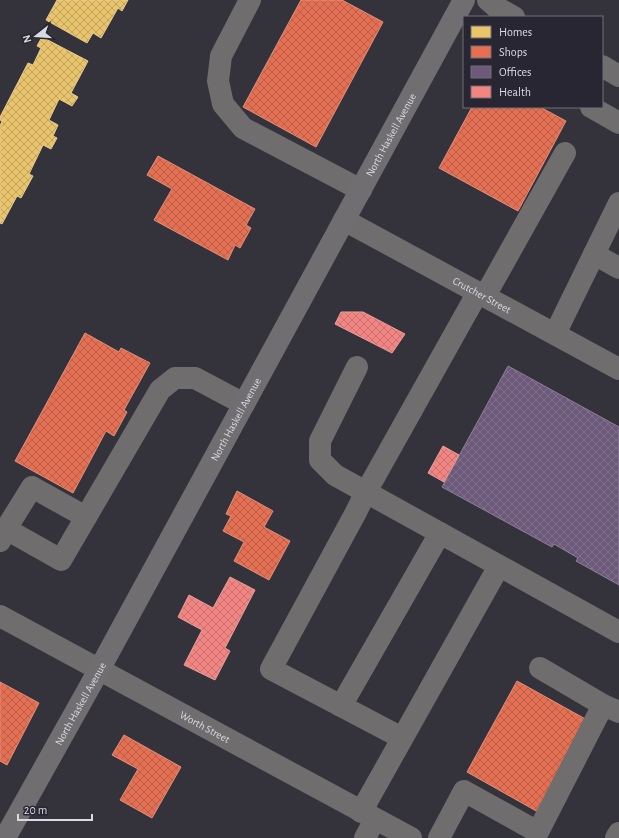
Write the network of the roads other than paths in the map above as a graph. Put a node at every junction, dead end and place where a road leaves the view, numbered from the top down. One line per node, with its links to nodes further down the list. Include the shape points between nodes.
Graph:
1 (250, 0): 10 (street, via 221,56 218,81 223,104 243,128)
2 (464, 0): 10 (main road, North Haskell Avenue)
3 (488, 0): 4 (street)
4 (512, 16)
5 (603, 67): 6 (street)
6 (619, 76)
7 (593, 108): 8 (street)
8 (619, 123)
9 (565, 153): 15 (street)
10 (361, 190): 12 (main road, North Haskell Avenue)
11 (619, 203): 13 (street)
12 (344, 220): 15 (street, Crutcher Street); 19 (main road, North Haskell Avenue)
13 (594, 254): 14 (street); 16 (street)
14 (619, 268)
15 (481, 294): 16 (street, Crutcher Street); 20 (street)
16 (555, 334): 18 (street, Crutcher Street)
17 (357, 367): 20 (street, via 320,441 320,460 334,475)
18 (619, 369)
19 (244, 404): 21 (street, via 195,378 175,378 160,390); 28 (main road, North Haskell Avenue)
20 (366, 492): 22 (street); 29 (street, via 271,669)
21 (86, 517): 23 (street, via 61,560); 23 (street, via 32,487)
22 (440, 533): 24 (street); 29 (street)
23 (3, 535)
24 (499, 566): 26 (street); 31 (street)
25 (0, 616): 28 (street, Worth Street)
26 (619, 632)
27 (540, 668): 30 (street)
28 (99, 670): 32 (street, Worth Street); 34 (main road, North Haskell Avenue)
29 (341, 706): 31 (street)
30 (611, 708): 36 (street, via 538,832 464,791)
31 (402, 738): 32 (street)
32 (367, 823): 35 (street, Worth Street)
33 (619, 833): 37 (street)
34 (5, 838)
35 (411, 838)
36 (439, 838)
37 (616, 838)

